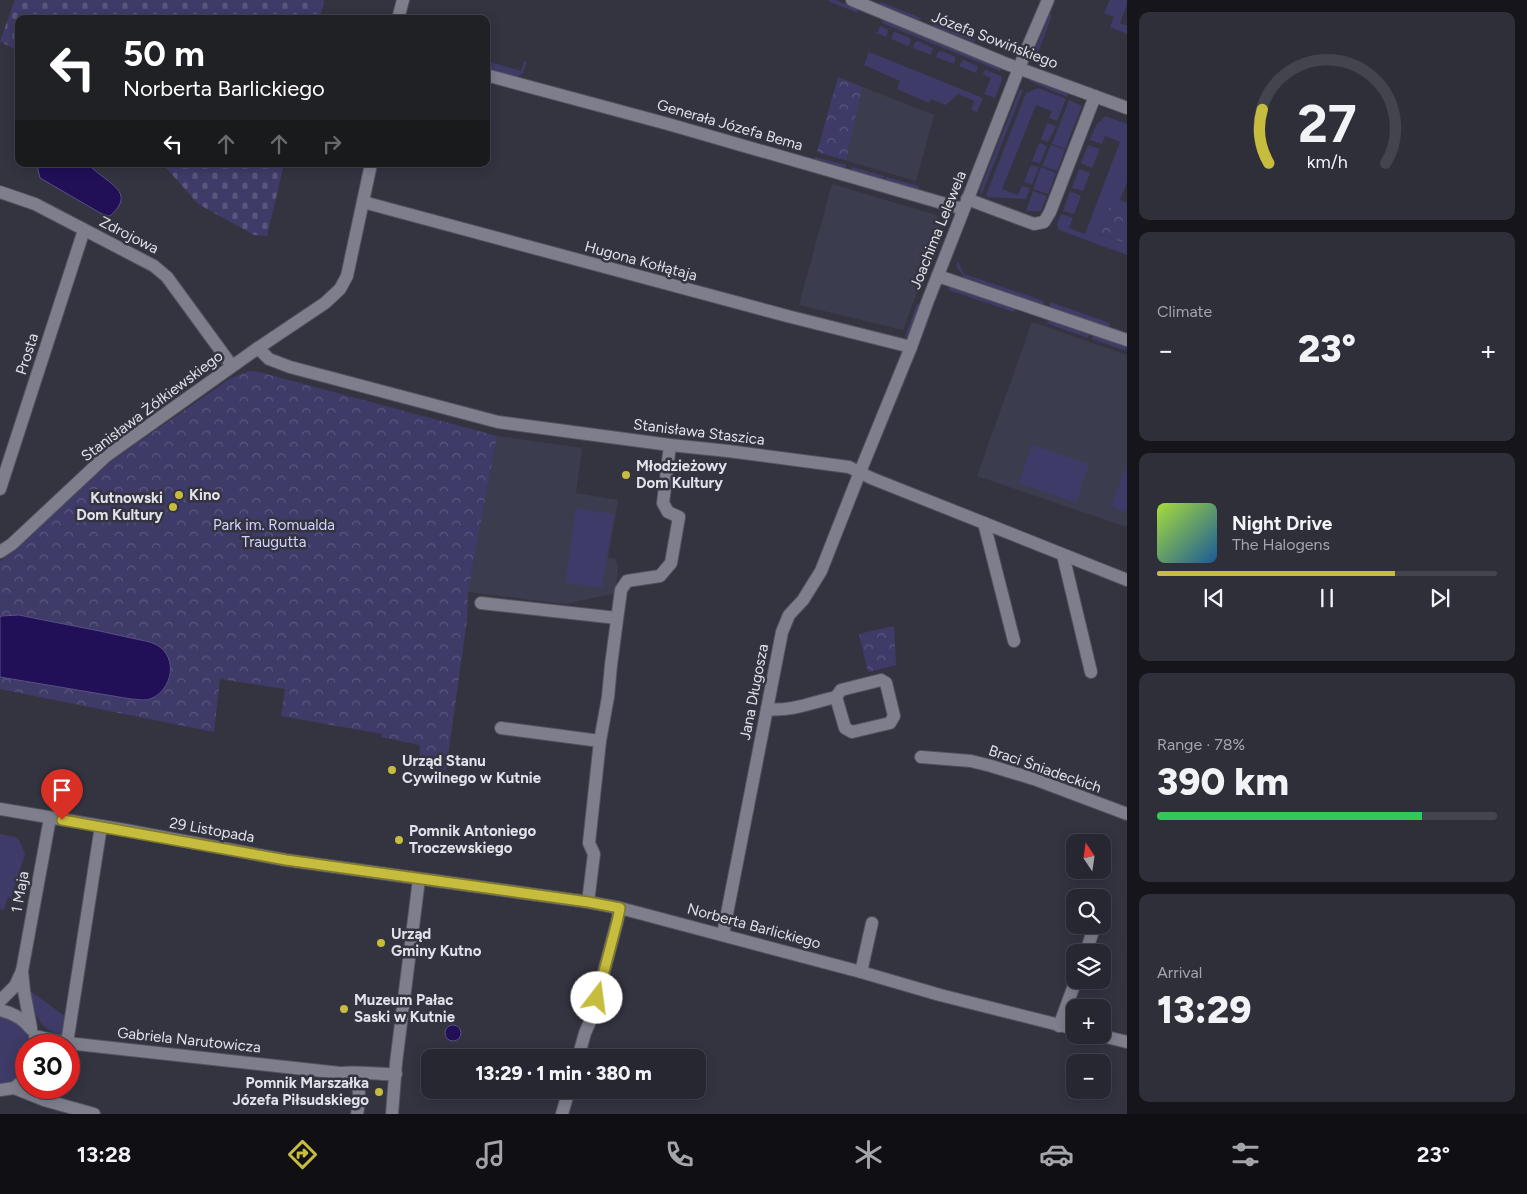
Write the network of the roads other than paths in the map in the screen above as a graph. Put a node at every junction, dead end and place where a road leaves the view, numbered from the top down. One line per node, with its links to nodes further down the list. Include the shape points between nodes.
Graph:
1 (403, 0): 4 (street)
2 (852, 0): 5 (street, Józefa Sowińskiego)
3 (1048, 0): 5 (street, Joachima Lelewela)
4 (399, 15)
5 (1019, 68): 7 (street, Józefa Sowińskiego); 12 (street, Joachima Lelewela)
6 (490, 76): 12 (street, Generała Józefa Bema)
7 (1095, 96): 8 (street, Józefa Sowińskiego); 12 (street, Generała Józefa Bema, via 1044,222 1034,224)
8 (1127, 108)
9 (370, 167): 11 (street, Stanisława Żółkiewskiego)
10 (0, 192): 13 (street, Zdrojowa, via 35,204)
11 (363, 202): 16 (street, Hugona Kołłątaja); 17 (street, Stanisława Żółkiewskiego, via 347,276 340,290)
12 (965, 204): 14 (street, Joachima Lelewela)
13 (84, 230): 18 (street, Zdrojowa, via 154,266 167,277); 21 (street, Prosta)
14 (938, 276): 15 (street); 16 (street, Joachima Lelewela)
15 (1127, 340)
16 (911, 346): 20 (street, Joachima Lelewela)
17 (258, 348): 18 (street, Stanisława Żółkiewskiego); 19 (street, Stanisława Staszica, via 269,359 290,367 498,422)
18 (232, 366): 23 (street, Stanisława Żółkiewskiego, via 106,456)
19 (670, 445): 20 (street, Stanisława Staszica, via 849,467); 27 (street, via 663,503 668,512 679,517 671,563 660,576 627,582 621,590)
20 (860, 472): 22 (street, Stanisława Staszica); 31 (street, Jana Długosza, via 821,571 789,615 782,632)
21 (0, 489)
22 (984, 523): 24 (street, Stanisława Staszica); 28 (street)
23 (0, 552)
24 (1063, 554): 25 (street, Stanisława Staszica); 29 (street)
25 (1127, 580)
26 (481, 603): 27 (street)
27 (617, 618): 33 (street)
28 (1014, 641)
29 (1091, 672)
30 (836, 697): 30 (street, via 845,728 852,732 890,723 894,716 886,683 881,680 842,690); 31 (street, via 786,709)
31 (767, 709): 43 (street, Jana Długosza)
32 (501, 728): 33 (street)
33 (600, 741): 40 (street, via 589,843 594,854)
34 (921, 757): 36 (street, Braci Śniadeckich, via 991,766)
35 (0, 809): 37 (street, 29 Listopada)
36 (1127, 814)
37 (50, 818): 38 (street, 29 Listopada); 44 (street, 1 Maja)
38 (102, 826): 39 (street, 29 Listopada, via 278,858); 53 (street)
39 (419, 879): 40 (street, Norberta Barlickiego); 59 (street)
40 (588, 902): 41 (street, Norberta Barlickiego)
41 (620, 908): 43 (street, Norberta Barlickiego); 57 (street)
42 (872, 923): 45 (street)
43 (723, 934): 45 (street, Norberta Barlickiego)
44 (22, 971): 47 (street, 1 Maja, via 15,986); 52 (street, 1 Maja)
45 (860, 972): 49 (street, Norberta Barlickiego)
46 (1073, 989): 49 (street)
47 (0, 1001)
48 (0, 1010): 51 (street, via 22,1019)
49 (1060, 1026): 50 (street, Norberta Barlickiego)
50 (1066, 1027)
51 (33, 1034)
52 (34, 1034)
53 (68, 1034)
54 (1111, 1038): 55 (street)
55 (1127, 1042)
56 (80, 1044): 58 (street, Gabriela Narutowicza)
57 (581, 1049)
58 (340, 1073): 59 (street, Gabriela Narutowicza); 63 (street, via 351,1077 358,1085 360,1099)
59 (396, 1074): 64 (street)
60 (5, 1092): 62 (street)
61 (566, 1099): 65 (street)
62 (94, 1114)
63 (356, 1114)
64 (392, 1114)
65 (562, 1114)

